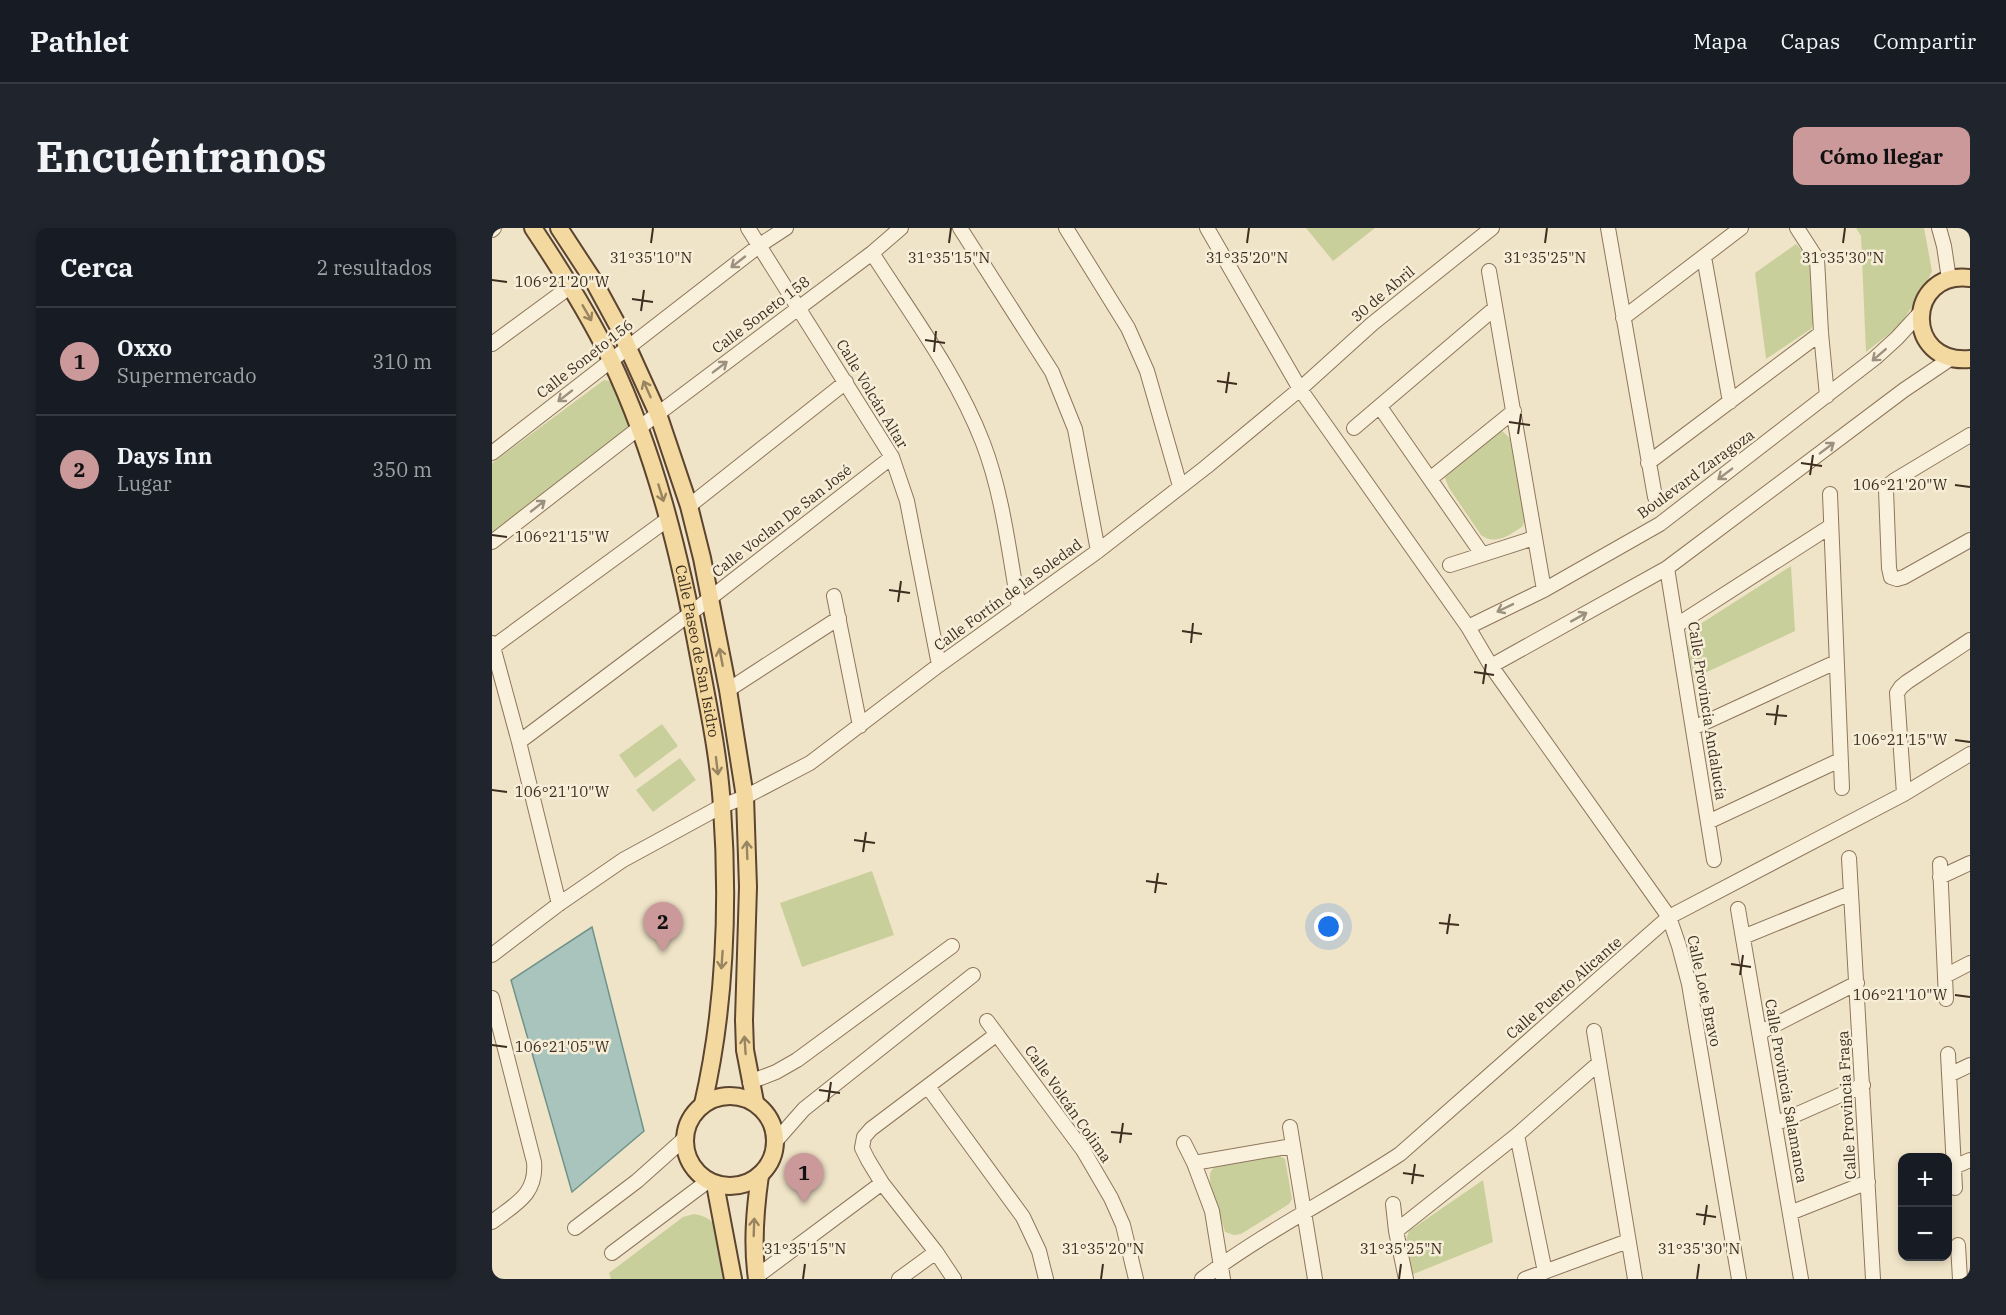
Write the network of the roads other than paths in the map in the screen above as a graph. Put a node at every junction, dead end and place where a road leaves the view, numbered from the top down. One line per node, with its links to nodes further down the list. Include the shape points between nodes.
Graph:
1 (533, 228): 20 (main road, Calle Paseo de San Isidro)
2 (559, 228): 27 (main road, Calle Paseo de San Isidro, via 593,280)
3 (748, 228): 14 (street, Calle Volcán Altar)
4 (786, 228): 14 (street, Calle Soneto 156)
5 (901, 228): 15 (street, Calle Soneto 158)
6 (960, 228): 54 (street, via 1052,372 1075,429)
7 (1066, 228): 45 (street, via 1133,339 1147,371)
8 (1207, 228): 32 (street, Calle Lote Bravo)
9 (1492, 228): 32 (street, 30 de Abril, via 1372,324)
10 (1608, 228): 24 (street)
11 (1741, 228): 16 (street)
12 (1797, 228): 25 (street, via 1817,259)
13 (1939, 230): 19 (street)
14 (760, 245): 21 (street, Calle Volcán Altar); 27 (street, Calle Soneto 156, one-way to 27)
15 (872, 253): 21 (street, Calle Soneto 158); 61 (street, via 954,382 983,443 1000,504)
16 (1704, 257): 24 (street); 34 (street)
17 (1489, 271): 22 (street)
18 (1970, 278): 19 (main road)
19 (1949, 279): 23 (main road, via 1926,297)
20 (570, 286): 26 (street); 30 (main road, Calle Paseo de San Isidro, one-way to 30)
21 (799, 307): 31 (street, Calle Volcán Altar); 37 (street, Calle Soneto 158, one-way to 21)
22 (1495, 308): 35 (street); 36 (street)
23 (1920, 313): 28 (main road, via 1926,341); 33 (street, Boulevard Zaragoza, one-way to 33, via 1875,358)
24 (1623, 318): 43 (street)
25 (1821, 333): 33 (street); 34 (street)
26 (492, 344)
27 (628, 346): 30 (street, Calle Soneto 156); 37 (main road, Calle Paseo de San Isidro, one-way to 27)
28 (1950, 359): 29 (main road); 57 (street, one-way to 28)
29 (1970, 359)
30 (611, 360): 38 (main road, Calle Paseo de San Isidro); 41 (street, Calle Soneto 156, one-way to 41)
31 (846, 382): 42 (street, Calle Volcán Altar); 48 (street)
32 (1300, 389): 45 (street, Calle Fortín de la Soledad); 65 (street, Calle Lote Bravo)
33 (1827, 396): 58 (street, Boulevard Zaragoza, one-way to 58, via 1660,524)
34 (1730, 402): 43 (street)
35 (1380, 407): 39 (street); 44 (street)
36 (1514, 411): 44 (street); 51 (street)
37 (658, 414): 38 (street, Calle Soneto 158); 48 (main road, Calle Paseo de San Isidro)
38 (639, 428): 49 (main road, Calle Paseo de San Isidro, one-way to 49); 53 (street, one-way to 38)
39 (1354, 428)
40 (1970, 435): 52 (street, via 1890,484 1885,498 1891,576 1904,577)
41 (492, 453)
42 (892, 457): 60 (street, Calle Voclan De San José); 69 (street, Calle Volcán Altar, via 907,501)
43 (1648, 463): 47 (street)
44 (1430, 479): 55 (street)
45 (1180, 486): 54 (street, Calle Fortín de la Soledad)
46 (1830, 494): 50 (street)
47 (1655, 497)
48 (689, 506): 60 (main road, Calle Paseo de San Isidro)
49 (668, 519): 62 (main road, Calle Paseo de San Isidro); 67 (street)
50 (1831, 526): 64 (street); 68 (street)
51 (1534, 538): 55 (street); 58 (street)
52 (1970, 540)
53 (492, 542)
54 (1098, 551): 61 (street, Calle Fortín de la Soledad)
55 (1482, 554): 56 (street)
56 (1450, 565)
57 (1667, 568): 64 (street, Calle Provincia Andalucía); 70 (street, one-way to 57)
58 (1544, 590): 65 (street, Boulevard Zaragoza, one-way to 65)
59 (834, 596): 63 (street)
60 (709, 599): 62 (street, Calle Voclan De San José); 71 (main road, Calle Paseo de San Isidro, one-way to 60)
61 (1019, 608): 69 (street, Calle Fortín de la Soledad)
62 (691, 613): 74 (street, Calle Voclan De San José); 80 (main road, Calle Paseo de San Isidro, one-way to 80)
63 (839, 618): 71 (street); 72 (street)
64 (1677, 625): 73 (street, Calle Provincia Andalucía)
65 (1468, 627): 70 (street, Calle Lote Bravo)
66 (1970, 640): 78 (street, via 1897,693)
67 (492, 645): 74 (street)
68 (1836, 662): 73 (street); 76 (street)
69 (939, 665): 72 (street, Calle Fortín de la Soledad)
70 (1491, 666): 88 (street, Calle Lote Bravo)
71 (728, 690): 79 (main road, Calle Paseo de San Isidro)
72 (860, 726): 79 (street, Calle Fortín de la Soledad, via 810,763)
73 (1693, 728): 81 (street, Calle Provincia Andalucía)
74 (519, 742): 86 (street)
75 (1970, 754): 78 (street, Calle Puerto Alicante)
76 (1840, 760): 77 (street); 81 (street)
77 (1842, 788)
78 (1904, 794): 88 (street, Calle Puerto Alicante)
79 (745, 797): 80 (street, Calle Fortín de la Soledad); 106 (main road, Calle Paseo de San Isidro, one-way to 79, via 744,1020 748,887)
80 (722, 806): 86 (street, Calle Fortín de la Soledad, via 623,860); 110 (main road, Calle Paseo de San Isidro, one-way to 110, via 722,963 713,1061)
81 (1708, 822): 83 (street, Calle Provincia Andalucía)
82 (1849, 858): 85 (street, Calle Provincia Fraga)
83 (1714, 860)
84 (1970, 863): 94 (street, via 1940,870)
85 (1851, 893): 89 (street); 95 (street, Calle Provincia Fraga)
86 (559, 904): 91 (street, Calle Fortín de la Soledad)
87 (1738, 909): 89 (street, Calle Provincia Salamanca)
88 (1669, 917): 127 (street, Calle Puerto Alicante, via 1400,1154); 151 (street, Calle Lote Bravo, via 1689,984)
89 (1743, 938): 100 (street, Calle Provincia Salamanca)
90 (952, 946): 106 (street, via 797,1060)
91 (492, 955)
92 (1970, 963): 94 (street)
93 (973, 975): 115 (street, via 804,1109)
94 (1945, 976): 97 (street)
95 (1857, 983): 100 (street); 107 (street, Calle Provincia Fraga)
96 (492, 998): 129 (street, via 535,1174 526,1196)
97 (1946, 999)
98 (987, 1021): 101 (street, Calle Volcán Colima)
99 (1594, 1031): 103 (street)
100 (1759, 1033): 111 (street, Calle Provincia Salamanca)
101 (997, 1034): 108 (street); 145 (street, Calle Volcán Colima, via 1083,1150 1111,1198 1123,1225)
102 (1948, 1054): 105 (street)
103 (1599, 1063): 113 (street); 132 (street)
104 (1970, 1065): 105 (street)
105 (1949, 1075): 120 (street)
106 (750, 1082): 109 (main road, Calle Paseo de San Isidro)
107 (1863, 1085): 111 (street); 123 (street, Calle Provincia Fraga)
108 (928, 1087): 124 (street, via 864,1137 862,1148); 144 (street, via 1023,1217 1039,1251)
109 (755, 1102): 110 (main road, via 729,1095); 115 (main road, via 773,1126)
110 (703, 1104): 114 (main road, via 690,1119)
111 (1775, 1124): 128 (street, Calle Provincia Salamanca)
112 (1290, 1127): 117 (street)
113 (1517, 1135): 131 (street); 138 (street)
114 (684, 1138): 122 (main road, via 695,1170); 130 (street, via 637,1181)
115 (775, 1142): 121 (main road, via 771,1160)
116 (1184, 1143): 119 (street)
117 (1292, 1146): 119 (street); 127 (street)
118 (1970, 1160): 120 (street)
119 (1194, 1163): 137 (street, via 1212,1211)
120 (1954, 1167): 125 (street)
121 (760, 1175): 122 (main road, via 731,1186); 140 (main road, one-way to 121, via 754,1227)
122 (712, 1182): 135 (street); 141 (main road)
123 (1868, 1182): 128 (street); 139 (street, Calle Provincia Fraga)
124 (882, 1183): 134 (street); 140 (street)
125 (1955, 1188)
126 (1393, 1204): 131 (street)
127 (1303, 1212): 137 (street, Calle Puerto Alicante); 147 (street)
128 (1790, 1214): 152 (street, Calle Provincia Salamanca)
129 (492, 1222)
130 (574, 1228)
131 (1396, 1231): 148 (street)
132 (1628, 1241): 138 (street); 150 (street)
133 (1958, 1245): 136 (street)
134 (936, 1252): 142 (street); 143 (street)
135 (612, 1253)
136 (1963, 1268)
137 (1222, 1272): 146 (street, Calle Puerto Alicante)
138 (1545, 1272): 149 (street)
139 (1869, 1277)
140 (756, 1278)
141 (733, 1279)
142 (899, 1279)
143 (954, 1279)
144 (1046, 1279)
145 (1136, 1279)
146 (1202, 1279)
147 (1315, 1279)
148 (1406, 1279)
149 (1525, 1279)
150 (1635, 1279)
151 (1739, 1279)
152 (1801, 1279)

